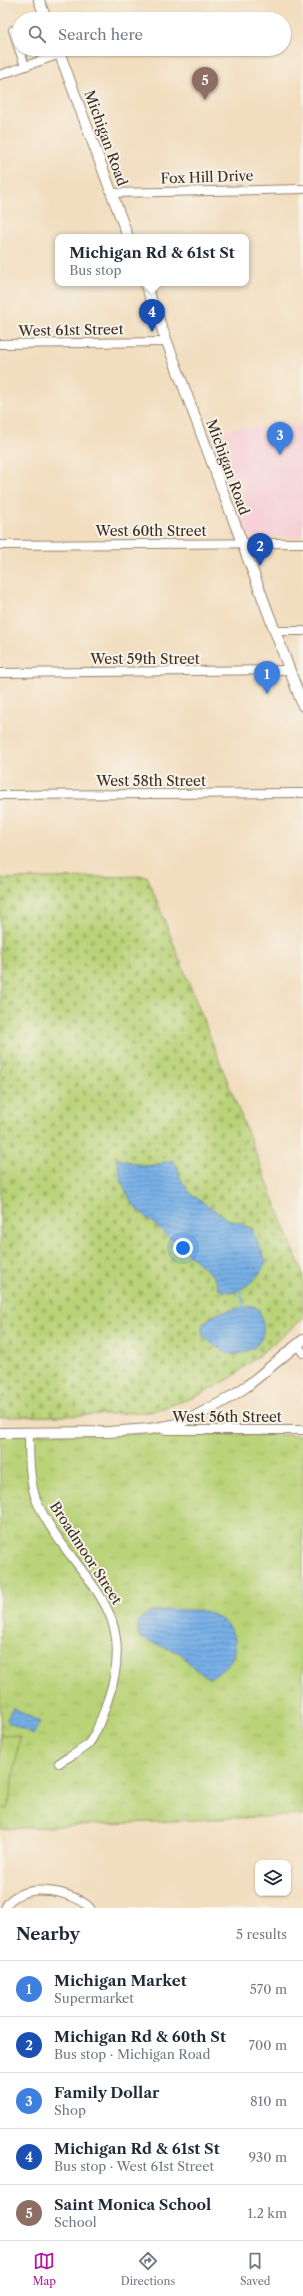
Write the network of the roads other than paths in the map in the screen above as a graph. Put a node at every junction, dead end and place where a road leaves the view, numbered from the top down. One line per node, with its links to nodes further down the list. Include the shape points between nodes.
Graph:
1 (39, 0): 2 (main road)
2 (43, 12)
3 (21, 56): 6 (street)
4 (49, 56): 6 (street)
5 (61, 56): 9 (main road, Michigan Road)
6 (25, 66): 7 (street)
7 (0, 75)
8 (303, 189): 9 (street, Fox Hill Drive)
9 (112, 193): 10 (main road, Michigan Road)
10 (127, 234)
11 (146, 286): 12 (main road, Michigan Road)
12 (167, 342): 13 (street, West 61st Street); 14 (main road, Michigan Road)
13 (0, 344)
14 (241, 543): 15 (street, West 60th Street); 16 (street, West 60th Street); 17 (main road, Michigan Road)
15 (303, 543)
16 (0, 545)
17 (274, 631): 18 (street); 19 (main road, Michigan Road)
18 (303, 631)
19 (290, 670): 20 (street, West 59th Street); 21 (main road, Michigan Road)
20 (0, 673)
21 (303, 706)
22 (303, 793): 23 (street, West 58th Street)
23 (0, 795)
24 (301, 1346): 25 (main road, via 224,1402 173,1425)
25 (150, 1429): 26 (street, West 56th Street); 28 (main road)
26 (303, 1430)
27 (0, 1433): 28 (main road)
28 (29, 1433): 29 (street, Broadmoor Street, via 29,1460 36,1500 53,1532 100,1593 112,1617 117,1645 118,1661 112,1688 89,1743)
29 (59, 1763)
30 (5, 1908): 31 (street, via 15,1895 30,1891 64,1893 81,1900)
31 (90, 1908)

